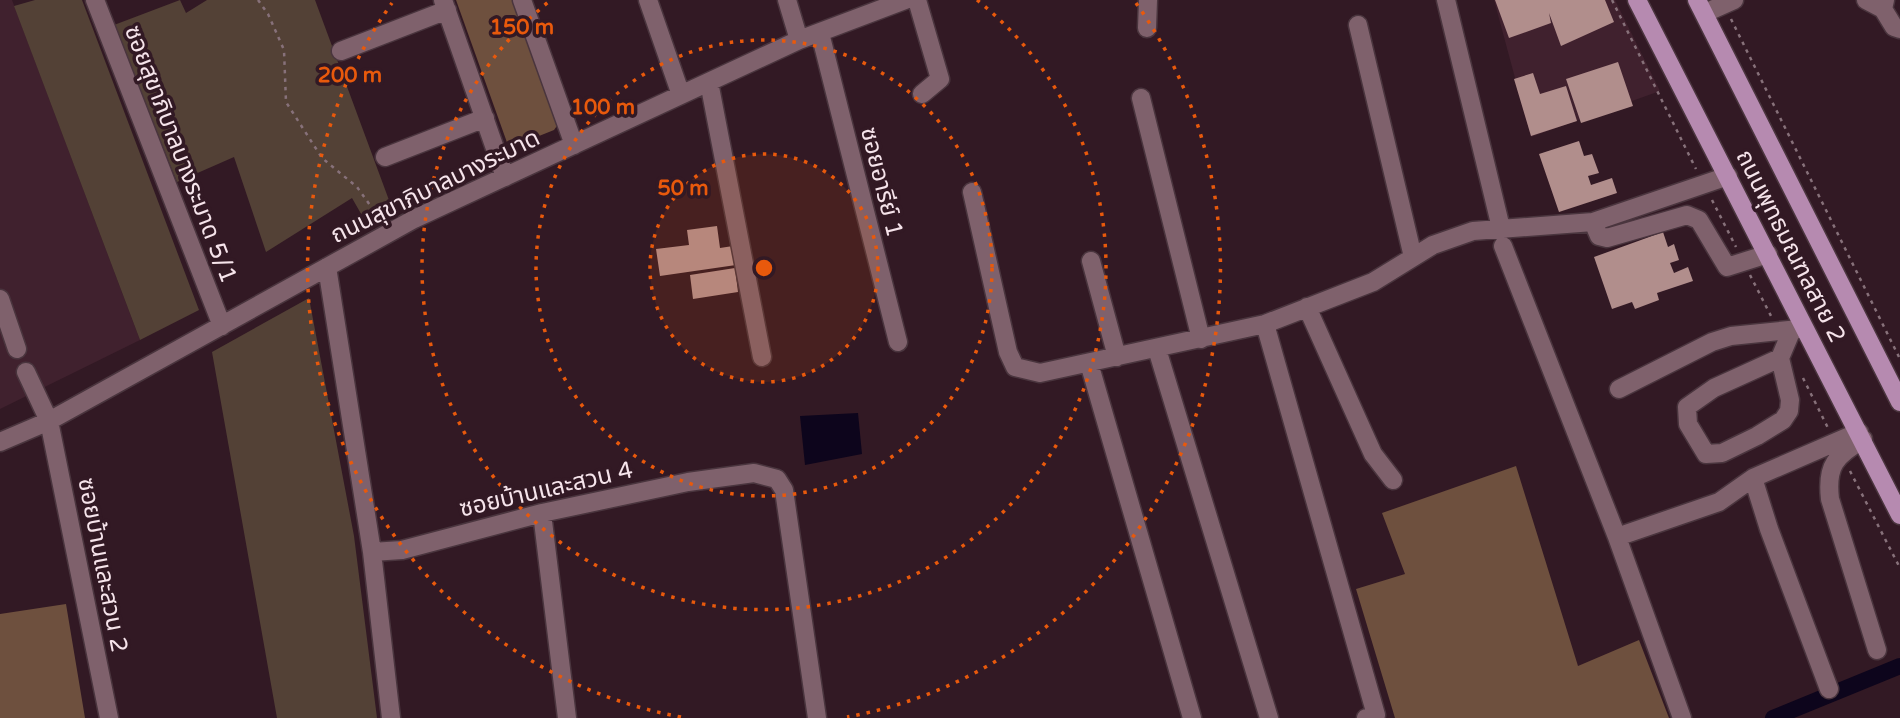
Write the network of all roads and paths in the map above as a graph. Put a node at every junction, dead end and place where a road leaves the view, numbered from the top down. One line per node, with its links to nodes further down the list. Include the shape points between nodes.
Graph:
1 (95, 0): 46 (street, ซอยสุขาภิบาลบางระมาด 5/1)
2 (258, 0): 36 (path, via 284,50 286,102 322,158 357,187)
3 (522, 0): 28 (street)
4 (648, 0): 25 (street)
5 (787, 0): 21 (street)
6 (905, 0): 20 (street, ถนนสุขาภิบาลบางระมาด)
7 (916, 0): 24 (street, via 940,79)
8 (1148, 0): 18 (street)
9 (1446, 0): 35 (street)
10 (1612, 0): 32 (path)
11 (1866, 0): 15 (street)
12 (1729, 2): 16 (street); 55 (path)
13 (1640, 3): 30 (main road, ถนนพุทธมณฑลสาย 2)
14 (445, 5): 22 (street); 27 (street)
15 (1884, 5): 19 (street, via 1894,27)
16 (1701, 7): 60 (main road, ถนนพุทธมณฑลสาย 2)
17 (1358, 25): 39 (street)
18 (1147, 29)
19 (1900, 29)
20 (820, 33): 21 (street, ถนนสุขาภิบาลบางระมาด); 49 (street, ซอยอารีย์ 1)
21 (799, 40): 23 (street, ถนนสุขาภิบาลบางระมาด)
22 (341, 51)
23 (709, 82): 25 (street, ถนนสุขาภิบาลบางระมาด); 52 (street)
24 (922, 94)
25 (681, 95): 28 (street, ถนนสุขาภิบาลบางระมาด)
26 (1141, 98): 48 (street)
27 (485, 118): 29 (street); 31 (street)
28 (574, 145): 31 (street, ถนนสุขาภิบาลบางระมาด)
29 (385, 157)
30 (1728, 176): 32 (street); 38 (main road, ถนนพุทธมณฑลสาย 2)
31 (505, 177): 36 (street, ถนนสุขาภิบาลบางระมาด)
32 (1704, 184): 34 (street); 41 (path)
33 (972, 192): 56 (street, via 1015,367 1040,373)
34 (1593, 222): 35 (street); 41 (street, via 1599,236 1607,239 1677,217 1694,217 1722,263 1727,267)
35 (1501, 228): 39 (street, via 1474,231)
36 (390, 233): 42 (street, ถนนสุขาภิบาลบางระมาด)
37 (1503, 246): 70 (street)
38 (1768, 254): 41 (street); 47 (main road, ถนนพุทธมณฑลสาย 2)
39 (1413, 257): 44 (street, via 1373,282)
40 (1091, 261): 53 (street)
41 (1744, 263): 47 (path)
42 (327, 267): 46 (street, ถนนสุขาภิบาลบางระมาด); 71 (street)
43 (0, 299): 50 (street)
44 (1307, 307): 45 (street); 66 (street, via 1373,454)
45 (1265, 324): 48 (street); 75 (street)
46 (222, 326): 61 (street, ถนนสุขาภิบาลบางระมาด)
47 (1792, 331): 54 (street); 59 (street, via 1712,342); 62 (main road, ถนนพุทธมณฑลสาย 2)
48 (1201, 339): 51 (street)
49 (898, 342)
50 (18, 349)
51 (1157, 349): 53 (street); 81 (street)
52 (762, 357)
53 (1117, 357): 56 (street)
54 (1780, 358): 54 (street, via 1714,388 1687,407 1688,424 1706,454 1722,453 1783,420 1790,400)
55 (1900, 359)
56 (1089, 363): 80 (street)
57 (1798, 369): 64 (path)
58 (26, 372): 61 (street, ซอยบ้านและสวน 2)
59 (1619, 390)
60 (1900, 402)
61 (49, 421): 63 (street, ถนนสุขาภิบาลบางระมาด); 76 (street, ซอยบ้านและสวน 2)
62 (1861, 436): 64 (street); 67 (main road, ถนนพุทธมณฑลสาย 2)
63 (0, 442)
64 (1838, 448): 65 (street); 72 (path); 73 (street, via 1830,468 1830,499)
65 (1753, 478): 70 (street, via 1719,502); 74 (street)
66 (1393, 480)
67 (1895, 497): 69 (main road, ถนนพุทธมณฑลสาย 2)
68 (542, 513): 71 (street, ซอยบ้านและสวน 4, via 402,550); 78 (street); 79 (street, ซอยบ้านและสวน 4, via 688,482 754,473 777,479 784,490)
69 (1900, 515)
70 (1617, 537): 82 (street)
71 (372, 551): 77 (street)
72 (1900, 568)
73 (1877, 650)
74 (1829, 689)
75 (1373, 717)
76 (109, 718)
77 (391, 718)
78 (567, 718)
79 (817, 718)
80 (1192, 718)
81 (1269, 718)
82 (1682, 718)

